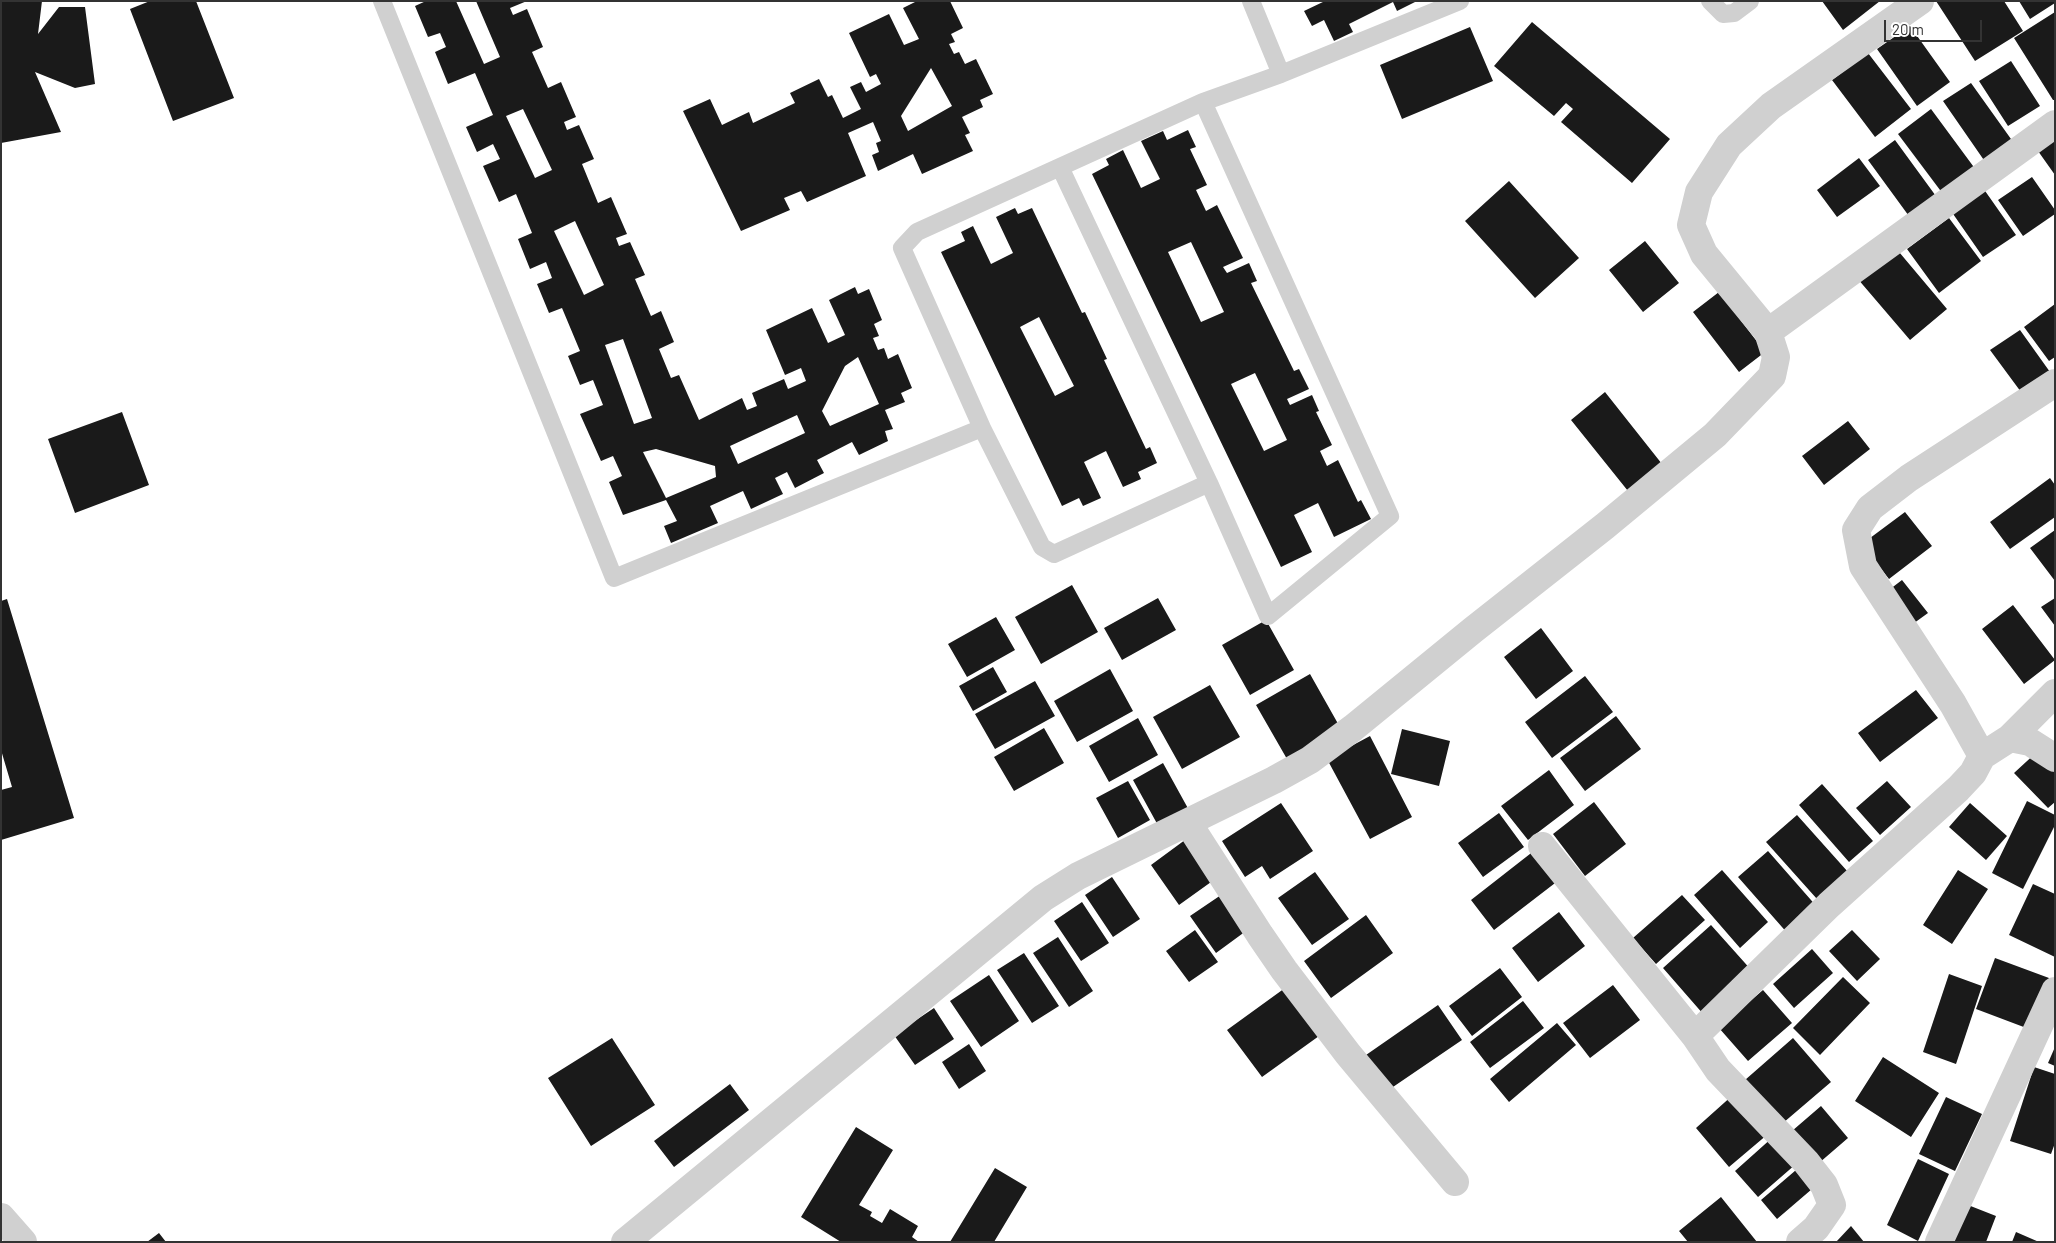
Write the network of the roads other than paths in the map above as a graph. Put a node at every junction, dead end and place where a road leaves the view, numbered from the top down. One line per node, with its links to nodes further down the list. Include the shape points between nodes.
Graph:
1 (382, 1): 13 (lane, via 614,578)
2 (1251, 1): 7 (lane)
3 (1460, 1): 7 (lane)
4 (1710, 1): 5 (lane, via 1723,14 1734,13)
5 (1750, 1)
6 (1920, 1): 11 (street, via 1771,106 1729,146 1699,192 1691,225 1704,254)
7 (1280, 74): 8 (lane)
8 (1203, 102): 10 (lane); 14 (lane, via 1390,516 1268,616)
9 (2055, 124): 11 (street)
10 (1060, 167): 13 (lane, via 916,232 902,248); 14 (lane)
11 (1768, 332): 19 (street, via 1776,357 1772,376 1715,435 1310,760)
12 (2055, 383): 17 (street, via 1909,478 1870,508 1856,530 1863,566 1953,704)
13 (982, 428): 14 (lane, via 1042,547 1054,554)
14 (1209, 483)
15 (2055, 693): 16 (street)
16 (2010, 738): 17 (street); 18 (street, via 2030,742)
17 (1982, 756): 22 (street, via 1973,773 1958,789 1829,906)
18 (2055, 758)
19 (1188, 823): 23 (street, via 1284,970 1348,1054); 26 (street, via 1078,876 1043,898)
20 (1542, 846): 22 (street)
21 (2055, 991): 28 (street)
22 (1695, 1036): 27 (street, via 1718,1070 1824,1185 1832,1205 1816,1228)
23 (1455, 1182)
24 (1, 1216): 25 (street)
25 (23, 1242)
26 (625, 1242)
27 (1800, 1242)
28 (1939, 1242)

